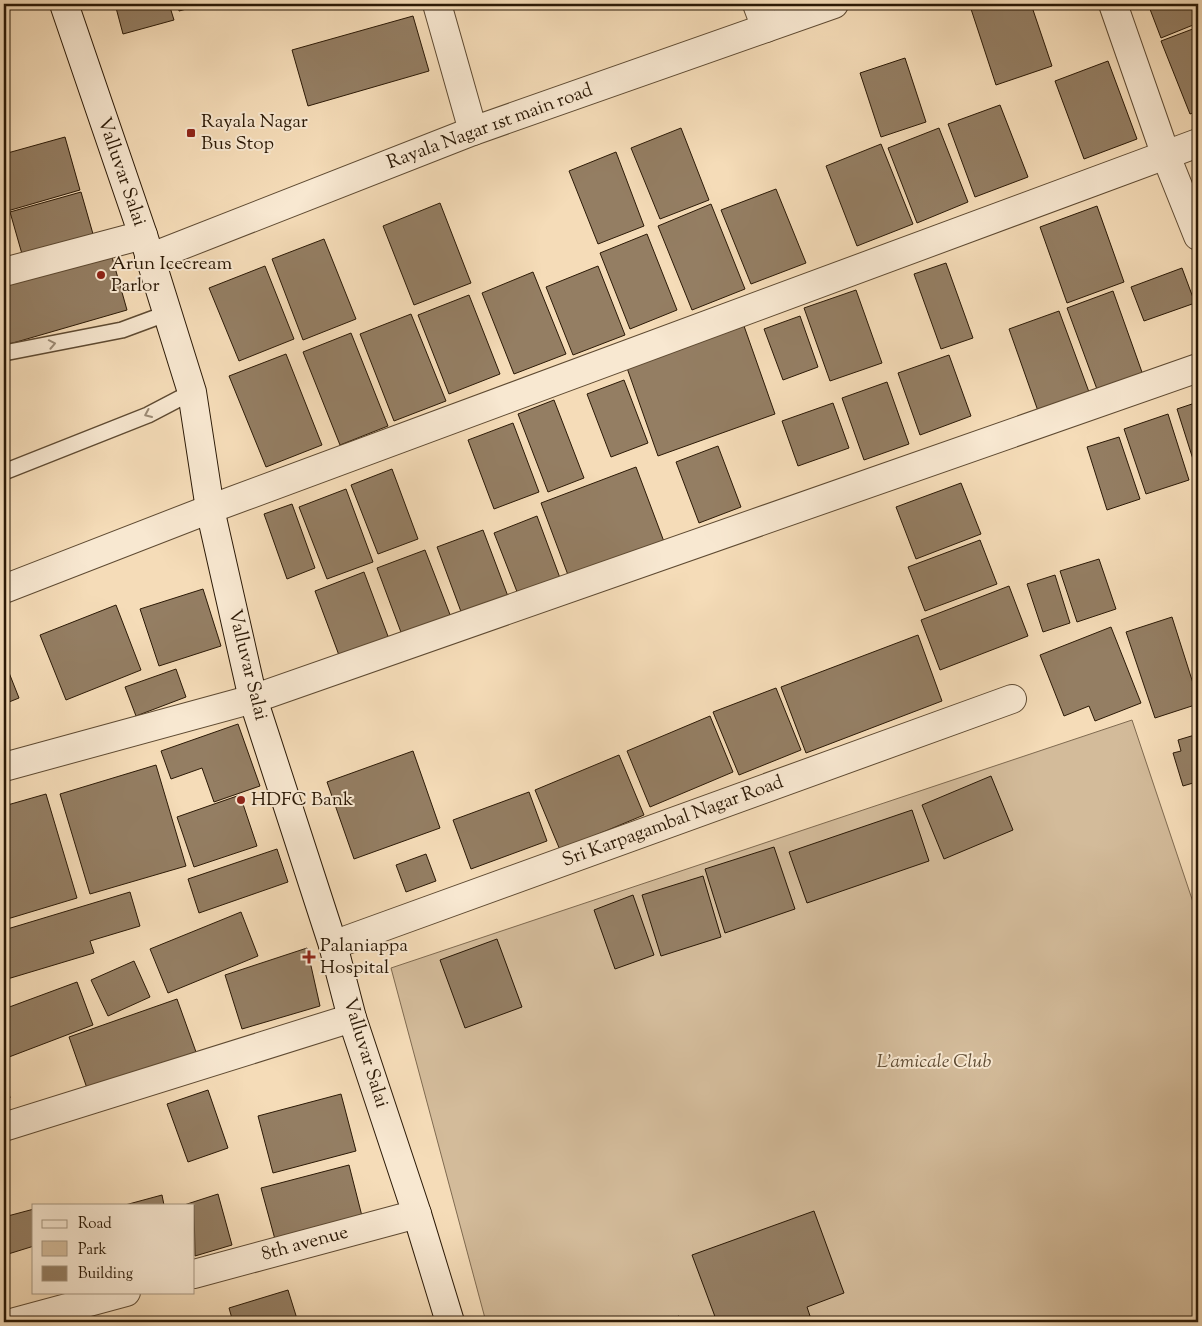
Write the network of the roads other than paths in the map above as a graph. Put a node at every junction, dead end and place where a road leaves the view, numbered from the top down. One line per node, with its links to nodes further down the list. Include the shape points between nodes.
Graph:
1 (64, 4): 10 (street, Valluvar Salai)
2 (437, 4): 6 (street)
3 (834, 4): 5 (street, Rayala Nagar 1st main road)
4 (1114, 4): 8 (street)
5 (761, 16): 6 (street, Rayala Nagar 1st main road)
6 (473, 131): 10 (street, Rayala Nagar 1st main road)
7 (1198, 143): 8 (street)
8 (1166, 156): 9 (street); 17 (street)
9 (1198, 236)
10 (146, 246): 11 (street, Rayala Nagar 1st main road); 12 (street, Valluvar Salai)
11 (4, 272)
12 (168, 313): 13 (lane, one-way to 12, via 122,330); 15 (street, Valluvar Salai)
13 (4, 353)
14 (1198, 368): 19 (street)
15 (192, 392): 16 (lane, one-way to 16, via 148,415); 17 (street, Valluvar Salai)
16 (4, 472)
17 (210, 509): 18 (street); 19 (street, Valluvar Salai)
18 (4, 589)
19 (253, 699): 21 (street); 22 (street, Valluvar Salai)
20 (1012, 699): 22 (street, Sri Karpagambal Nagar Road)
21 (4, 767)
22 (333, 945): 23 (street, Valluvar Salai)
23 (352, 1018): 24 (street); 25 (street, Valluvar Salai)
24 (4, 1127)
25 (417, 1214): 26 (street, 8th avenue); 29 (street, Valluvar Salai)
26 (195, 1274)
27 (119, 1294): 28 (street)
28 (15, 1322)
29 (450, 1322)

